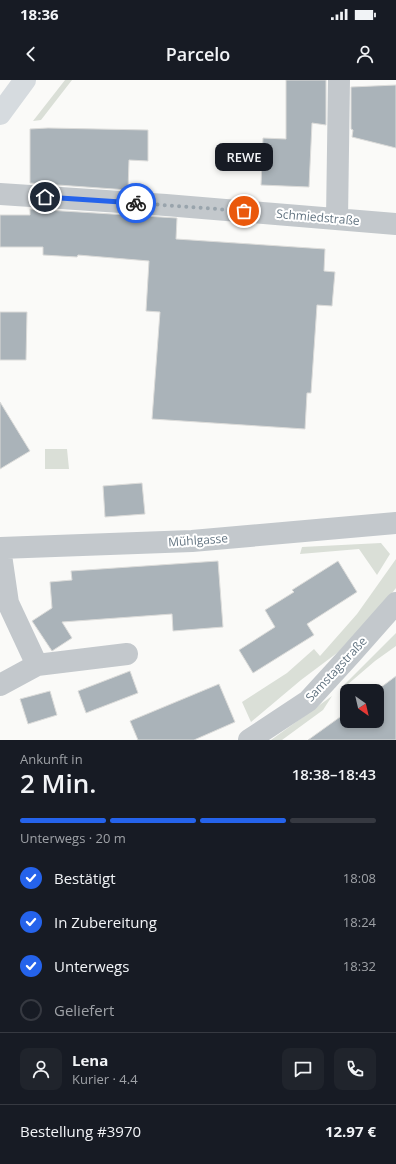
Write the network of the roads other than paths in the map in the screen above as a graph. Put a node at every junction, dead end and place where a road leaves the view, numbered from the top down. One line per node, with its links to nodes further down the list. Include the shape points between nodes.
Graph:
1 (25, 80): 3 (main road)
2 (339, 80): 5 (street)
3 (0, 114)
4 (0, 194): 5 (street, Schmiedstraße)
5 (337, 219): 6 (street, Schmiedstraße)
6 (396, 224)
7 (396, 523): 10 (street, Mühlgasse, via 192,541 0,548 8,603)
8 (396, 602): 12 (street, Samstagstraße, via 308,701)
9 (128, 654): 10 (street)
10 (37, 665): 11 (street)
11 (0, 685)
12 (250, 740)

